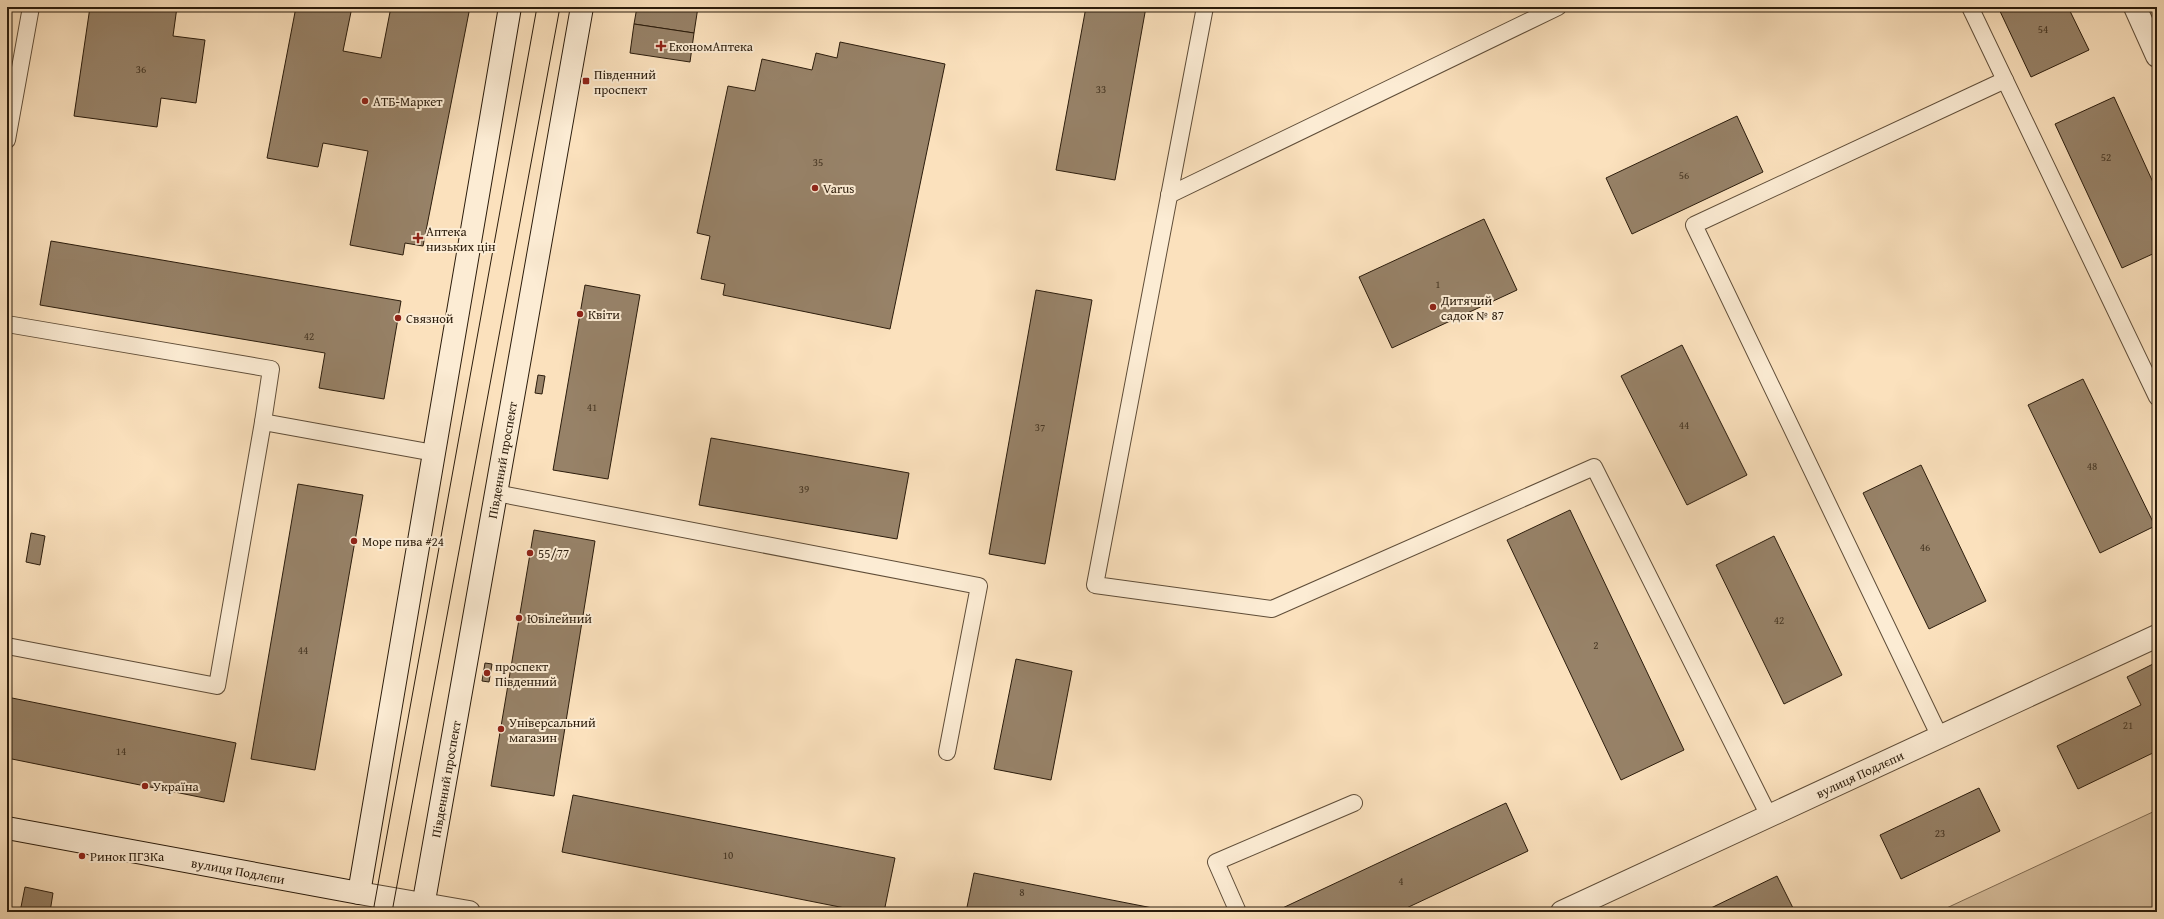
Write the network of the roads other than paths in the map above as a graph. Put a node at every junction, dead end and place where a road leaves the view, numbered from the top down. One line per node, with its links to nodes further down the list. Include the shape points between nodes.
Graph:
1 (31, 7): 10 (lane)
2 (510, 7): 15 (main road)
3 (582, 7): 16 (main road, Південний проспект)
4 (1205, 7): 11 (lane)
5 (1558, 7): 11 (lane)
6 (1970, 7): 9 (lane)
7 (2135, 7): 8 (main road)
8 (2157, 56)
9 (2005, 80): 13 (lane); 19 (lane, via 1694,225)
10 (7, 140)
11 (1169, 195): 22 (lane, via 1095,585 1272,609 1594,467)
12 (7, 324): 14 (lane, via 271,370)
13 (2157, 397)
14 (263, 422): 15 (lane); 18 (lane, via 217,686)
15 (434, 453): 24 (main road)
16 (496, 493): 20 (lane, via 979,586); 25 (main road, Південний проспект)
17 (2157, 636): 19 (main road, вулиця Подлєпи)
18 (7, 646)
19 (1940, 737): 22 (main road, вулиця Подлєпи)
20 (947, 752)
21 (1354, 803): 27 (lane, via 1216,862)
22 (1769, 816): 28 (main road, вулиця Подлєпи)
23 (7, 828): 24 (main road, вулиця Подлєпи)
24 (359, 893): 25 (main road, вулиця Подлєпи)
25 (422, 908): 26 (main road, вулиця Подлєпи)
26 (468, 912)
27 (1238, 912)
28 (1562, 912)

